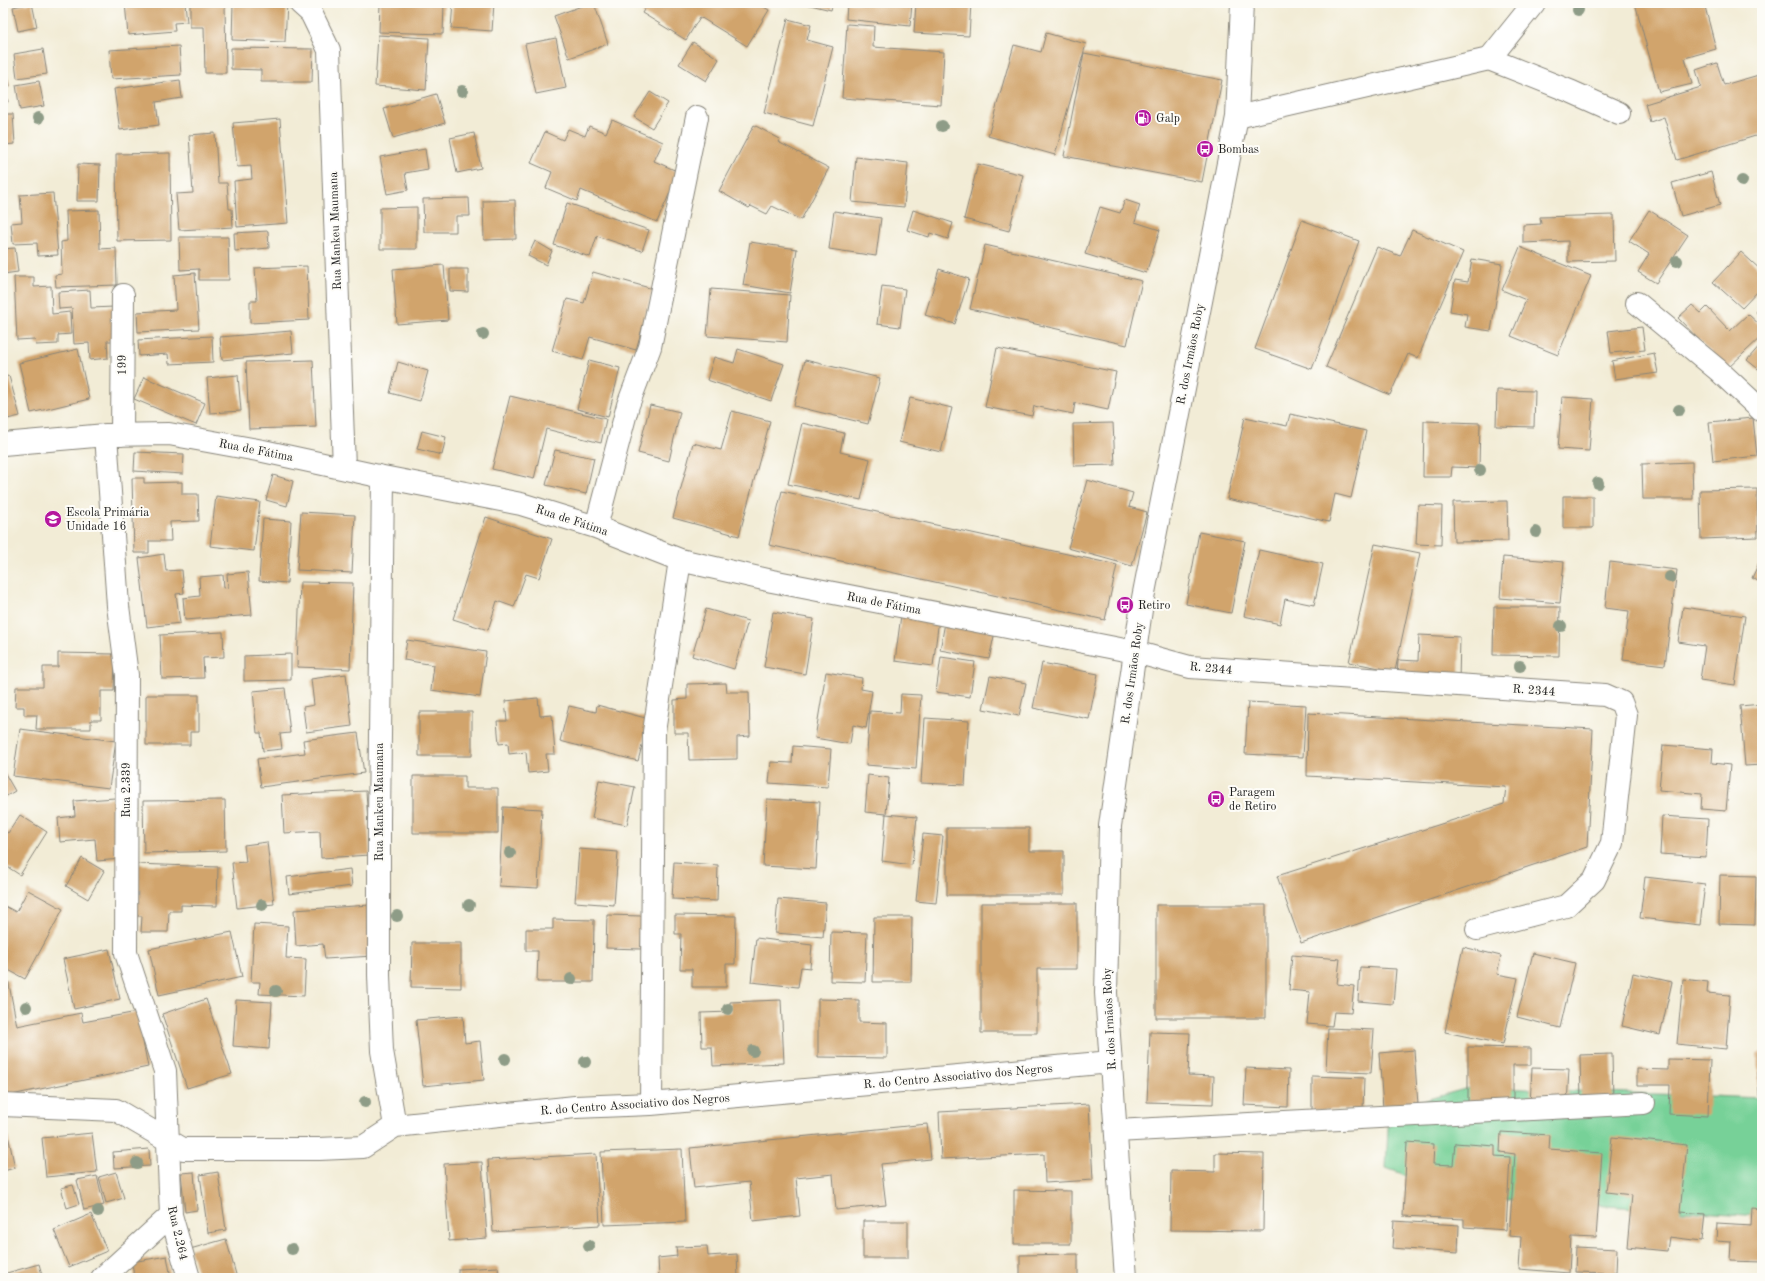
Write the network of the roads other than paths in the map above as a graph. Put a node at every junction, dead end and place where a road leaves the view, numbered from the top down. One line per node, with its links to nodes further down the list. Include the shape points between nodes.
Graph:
1 (300, 3): 13 (street, Rua Mankeu Maumana, via 311,13 329,50)
2 (1242, 3): 6 (street, R. dos Irmãos Roby)
3 (1534, 3): 4 (street)
4 (1489, 59): 5 (street); 6 (street)
5 (1619, 112)
6 (1238, 116): 17 (street, R. dos Irmãos Roby, via 1152,549)
7 (697, 117): 15 (street, via 650,347 628,405)
8 (123, 295): 11 (street, 199 / 199)
9 (1637, 303): 10 (street, via 1718,370)
10 (1762, 411)
11 (114, 435): 12 (street, Rua de Fátima); 13 (street, Rua de Fátima, via 169,434); 25 (street, Rua 2.339, via 118,606 127,675 126,953 165,1071)
12 (3, 444)
13 (344, 468): 14 (street, Rua de Fátima)
14 (382, 477): 15 (street, Rua de Fátima, via 521,504); 23 (street, Rua Mankeu Maumana, via 380,975 382,1051)
15 (596, 527): 16 (street, Rua de Fátima)
16 (680, 560): 17 (street, Rua de Fátima, via 772,581); 21 (street, via 654,732)
17 (1135, 652): 18 (street, R. 2344, via 1190,667 1605,695 1621,702 1626,715 1612,843 1594,880 1566,906); 19 (street, R. dos Irmãos Roby, via 1110,826 1106,993)
18 (1477, 929)
19 (1111, 1062): 21 (street, R. do Centro Associativo dos Negros); 24 (street, R. dos Irmãos Roby)
20 (1644, 1103): 24 (street)
21 (651, 1104): 23 (street, R. do Centro Associativo dos Negros, via 575,1107)
22 (3, 1105): 25 (street, R. do Centro Associativo dos Negros, via 116,1110)
23 (395, 1126): 25 (street, R. do Centro Associativo dos Negros, via 363,1147 183,1148)
24 (1116, 1132): 29 (street, R. dos Irmãos Roby)
25 (168, 1139): 26 (street, Rua 2.264)
26 (172, 1215): 27 (street); 28 (street, Rua 2.264)
27 (102, 1278)
28 (189, 1278)
29 (1126, 1278)

